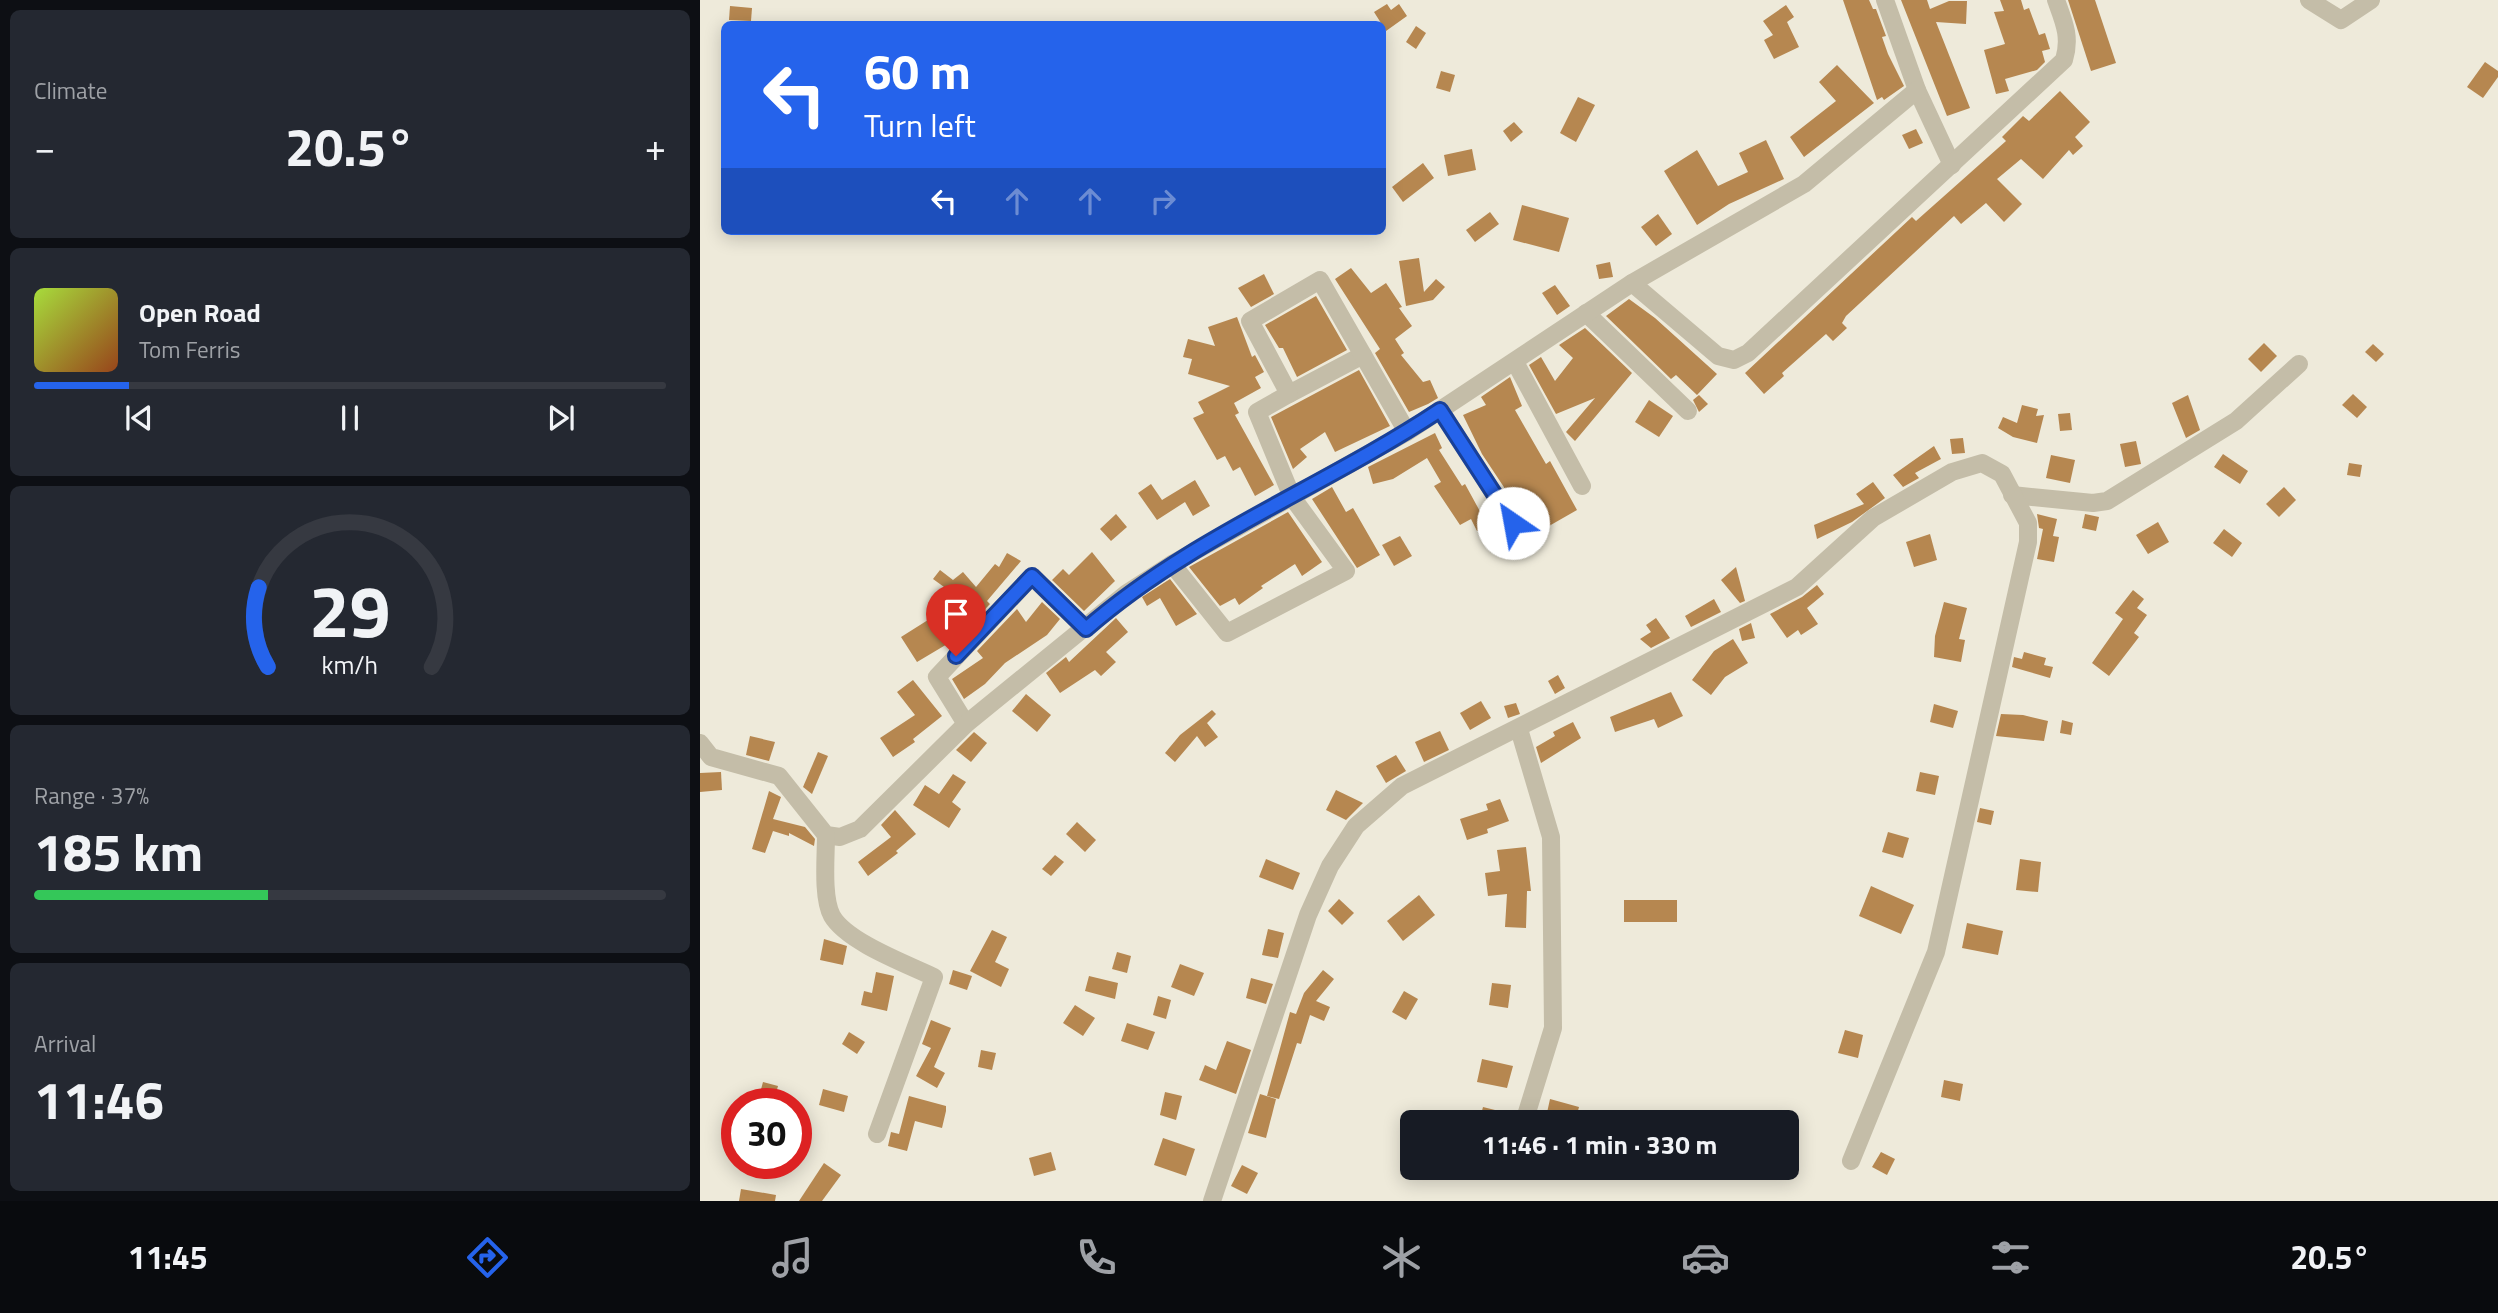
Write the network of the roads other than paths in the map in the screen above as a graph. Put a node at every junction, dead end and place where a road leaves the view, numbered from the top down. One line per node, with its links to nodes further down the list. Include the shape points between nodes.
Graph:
1 (1885, 0): 5 (street)
2 (2056, 0): 6 (street, via 2068,31 2064,60)
3 (2309, 0): 4 (street, via 2341,20)
4 (2371, 0)
5 (1917, 90): 6 (street); 7 (street, via 1804,184)
6 (1952, 165): 7 (street, via 1748,353 1734,360 1718,356)
7 (1632, 283): 8 (street)
8 (1586, 313): 10 (street); 14 (street)
9 (1363, 355): 12 (street); 12 (street, via 1320,280 1250,321); 15 (street)
10 (1515, 362): 13 (street); 16 (street)
11 (2300, 364): 17 (street, via 2236,421 2107,501)
12 (1289, 394): 18 (street, via 1257,412)
13 (1440, 410): 15 (street); 19 (street)
14 (1688, 411)
15 (1406, 432): 18 (street)
16 (1582, 486)
17 (2012, 495): 23 (street, via 2002,474 1982,464 1952,472 1873,518 1797,587); 28 (street, via 2028,523 2028,542 1936,952)
18 (1292, 496): 20 (street); 20 (street, via 1346,571 1227,633)
19 (1513, 523)
20 (1171, 564): 21 (street, via 1127,593)
21 (1086, 629): 22 (street); 22 (street, via 1032,576 937,677)
22 (966, 724): 25 (street, via 860,829 841,837)
23 (1518, 729): 26 (street, via 1551,836 1552,1028); 29 (street, via 1402,786 1356,826 1329,866 1308,915)
24 (700, 743): 25 (street, via 711,757 779,776)
25 (826, 835): 27 (street, via 826,884 832,916 859,941 934,977)
26 (1528, 1110)
27 (877, 1133)
28 (1851, 1161)
29 (1212, 1201)

